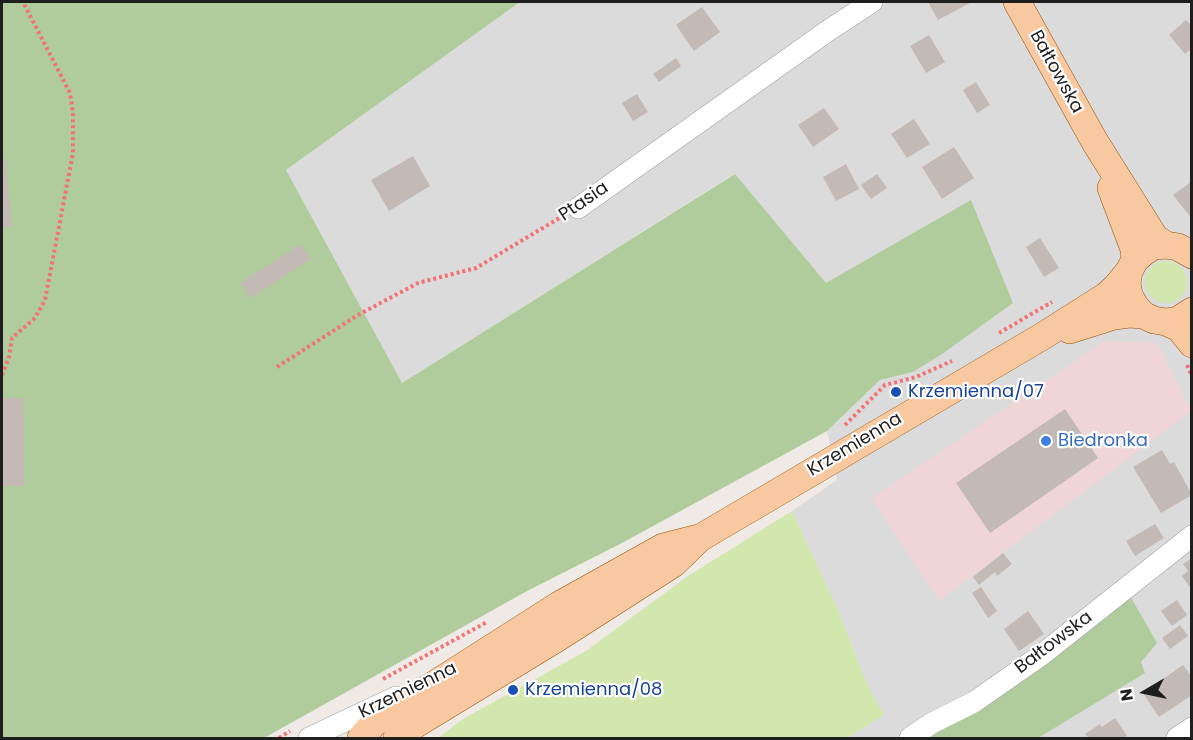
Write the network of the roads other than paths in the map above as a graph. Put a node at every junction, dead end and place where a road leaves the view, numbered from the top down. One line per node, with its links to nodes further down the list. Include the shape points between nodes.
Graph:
1 (872, 2): 4 (street, Ptasia)
2 (1017, 2): 3 (main road, Bałtowska)
3 (1095, 142): 5 (main road, Bałtowska, via 1155,238); 6 (main road, Bałtowska, via 1134,249)
4 (578, 208)
5 (1182, 248): 6 (main road, Krzemienna, via 1154,246)
6 (1132, 266): 8 (main road, Bałtowska, via 1127,283 1129,295 1135,306); 9 (main road, Krzemienna, via 1106,296)
7 (1191, 311): 8 (main road, via 1178,320)
8 (1155, 318): 9 (main road, Krzemienna, via 1114,316); 10 (main road, via 1179,328)
9 (1043, 336): 12 (main road, Krzemienna)
10 (1191, 344)
11 (1191, 536): 20 (street, Bałtowska, via 1040,656 974,702)
12 (700, 538): 13 (main road, Krzemienna, via 663,547 559,605); 16 (main road, Krzemienna, via 673,564)
13 (475, 659): 15 (street, Krzemienna); 18 (main road, Krzemienna, via 374,723)
14 (1191, 728): 21 (street)
15 (308, 734): 17 (street)
16 (403, 734): 19 (street, Krzemienna, via 398,730)
17 (339, 738)
18 (361, 738)
19 (378, 738)
20 (910, 738)
21 (1177, 738)

